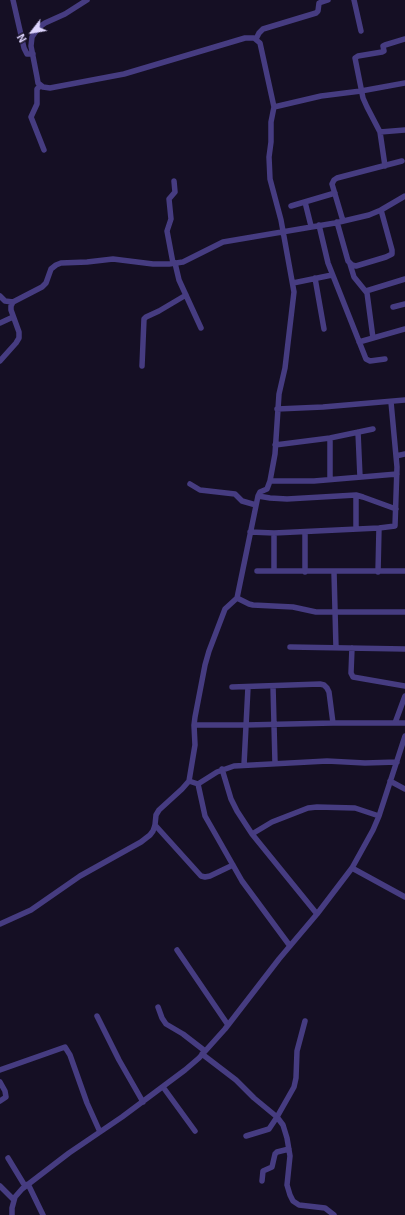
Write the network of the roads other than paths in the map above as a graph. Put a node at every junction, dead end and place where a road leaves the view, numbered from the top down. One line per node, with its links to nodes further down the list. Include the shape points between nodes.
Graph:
1 (13, 0): 9 (street, via 24,48 28,54)
2 (87, 0): 9 (street, via 38,28 31,42)
3 (328, 0): 5 (street)
4 (354, 0): 6 (street)
5 (318, 2): 7 (street, via 316,13 265,28 259,32)
6 (361, 31)
7 (256, 39): 11 (street, via 245,38 119,75 50,88); 13 (street, via 260,43)
8 (405, 40): 12 (street, via 383,46 384,51 380,53 356,57)
9 (33, 54): 11 (street)
10 (405, 83): 12 (street)
11 (40, 86): 16 (street, via 37,89 37,104 31,117)
12 (361, 91): 13 (street); 15 (street)
13 (274, 106): 28 (street, via 269,171)
14 (405, 130): 15 (street)
15 (380, 132): 18 (street)
16 (44, 150)
17 (402, 161): 18 (street)
18 (385, 166): 20 (street, via 335,179 332,184)
19 (174, 181): 29 (street, via 175,192 169,199 171,219 167,231)
20 (335, 193): 22 (street); 25 (street)
21 (405, 196): 24 (street)
22 (305, 202): 23 (street); 27 (street)
23 (291, 206)
24 (381, 210): 25 (street); 30 (street, via 392,254 356,266)
25 (340, 222): 26 (street); 30 (street)
26 (319, 225): 27 (street); 31 (street)
27 (311, 226): 28 (street)
28 (283, 232): 29 (street, via 223,242 182,262); 34 (street)
29 (174, 263): 36 (street); 38 (street, via 153,264 113,259 61,263 51,269 42,287)
30 (350, 264): 35 (street, via 354,277)
31 (332, 275): 32 (street); 47 (street)
32 (315, 278): 34 (street); 44 (street)
33 (405, 279): 35 (street)
34 (293, 283): 53 (street, via 285,368)
35 (366, 291): 46 (street)
36 (186, 295): 43 (street); 50 (street, via 144,319)
37 (0, 296): 38 (street, via 5,301)
38 (13, 302): 41 (street)
39 (405, 304): 40 (street)
40 (393, 308)
41 (13, 317): 42 (street); 49 (street, via 19,338)
42 (0, 323)
43 (200, 328)
44 (324, 329)
45 (405, 329): 46 (street)
46 (373, 338): 47 (street)
47 (359, 342): 48 (street, via 367,360)
48 (385, 359)
49 (0, 361)
50 (142, 366)
51 (405, 400): 52 (street)
52 (391, 402): 53 (street); 59 (street)
53 (277, 409): 57 (street)
54 (373, 429): 55 (street)
55 (358, 432): 56 (street); 61 (street)
56 (330, 438): 57 (street); 62 (street)
57 (275, 445): 63 (street)
58 (405, 454): 59 (street)
59 (396, 456): 60 (street)
60 (397, 474): 61 (street); 68 (street)
61 (360, 477): 62 (street)
62 (330, 479): 63 (street)
63 (270, 481): 66 (street, via 267,489)
64 (190, 484): 67 (street, via 200,490 235,494 242,501)
65 (356, 495): 66 (street, via 287,499); 68 (street); 70 (street)
66 (258, 496): 67 (street)
67 (256, 505): 71 (street)
68 (396, 509): 69 (street, via 395,526)
69 (379, 528): 70 (street); 79 (street)
70 (356, 529): 72 (street)
71 (250, 532): 73 (street); 80 (street)
72 (305, 532): 73 (street); 77 (street)
73 (274, 534): 75 (street)
74 (257, 571): 75 (street)
75 (274, 571): 77 (street)
76 (405, 571): 79 (street)
77 (305, 572): 78 (street)
78 (334, 572): 79 (street); 81 (street)
79 (378, 572)
80 (237, 598): 81 (street, via 253,605); 95 (street, via 225,609 209,651)
81 (335, 612): 82 (street); 84 (street)
82 (405, 612)
83 (290, 647): 84 (street)
84 (336, 648): 85 (street)
85 (352, 648): 86 (street); 88 (street, via 353,677)
86 (405, 649)
87 (274, 686): 90 (street); 92 (street, via 324,685 329,692); 97 (street)
88 (405, 686)
89 (232, 687): 90 (street)
90 (248, 687): 96 (street)
91 (405, 696): 93 (street)
92 (333, 723): 93 (street); 97 (street)
93 (395, 723): 94 (street)
94 (405, 723)
95 (194, 725): 96 (street); 103 (street, via 195,745)
96 (246, 725): 97 (street); 101 (street)
97 (274, 725): 100 (street)
98 (405, 736): 99 (street)
99 (397, 762): 100 (street); 104 (street)
100 (275, 763): 101 (street)
101 (244, 765): 102 (street)
102 (222, 769): 105 (street); 109 (street, via 231,799)
103 (189, 781): 105 (street); 108 (street, via 159,810)
104 (390, 782): 106 (street); 107 (street)
105 (198, 784): 110 (street, via 205,816)
106 (405, 789)
107 (379, 816): 109 (street, via 355,808 308,808 272,822); 111 (street)
108 (155, 825): 110 (street, via 201,876 210,876); 114 (street, via 150,835 141,842 80,876 31,910)
109 (252, 834): 113 (street)
110 (233, 865): 115 (street)
111 (352, 868): 112 (street); 113 (street)
112 (405, 897)
113 (318, 914): 115 (street)
114 (0, 924)
115 (290, 946): 120 (street)
116 (177, 950): 120 (street)
117 (158, 1007): 121 (street, via 166,1024 183,1034)
118 (97, 1016): 126 (street)
119 (305, 1021): 127 (street, via 297,1051 295,1083)
120 (228, 1025): 121 (street)
121 (204, 1053): 124 (street); 127 (street)
122 (0, 1070): 129 (street, via 65,1047)
123 (0, 1082): 125 (street, via 6,1097)
124 (163, 1087): 126 (street); 128 (street)
125 (0, 1101)
126 (143, 1102): 129 (street)
127 (277, 1118): 130 (street, via 268,1130); 131 (street, via 283,1125)
128 (195, 1130)
129 (100, 1132): 134 (street)
130 (246, 1136)
131 (289, 1149): 133 (street, via 275,1154 272,1167 263,1171); 139 (street, via 287,1185 291,1198 299,1205 325,1208)
132 (8, 1158): 134 (street)
133 (262, 1181)
134 (27, 1185): 136 (street); 138 (street)
135 (0, 1186): 136 (street)
136 (14, 1200): 137 (street)
137 (12, 1215)
138 (43, 1215)
139 (334, 1215)

